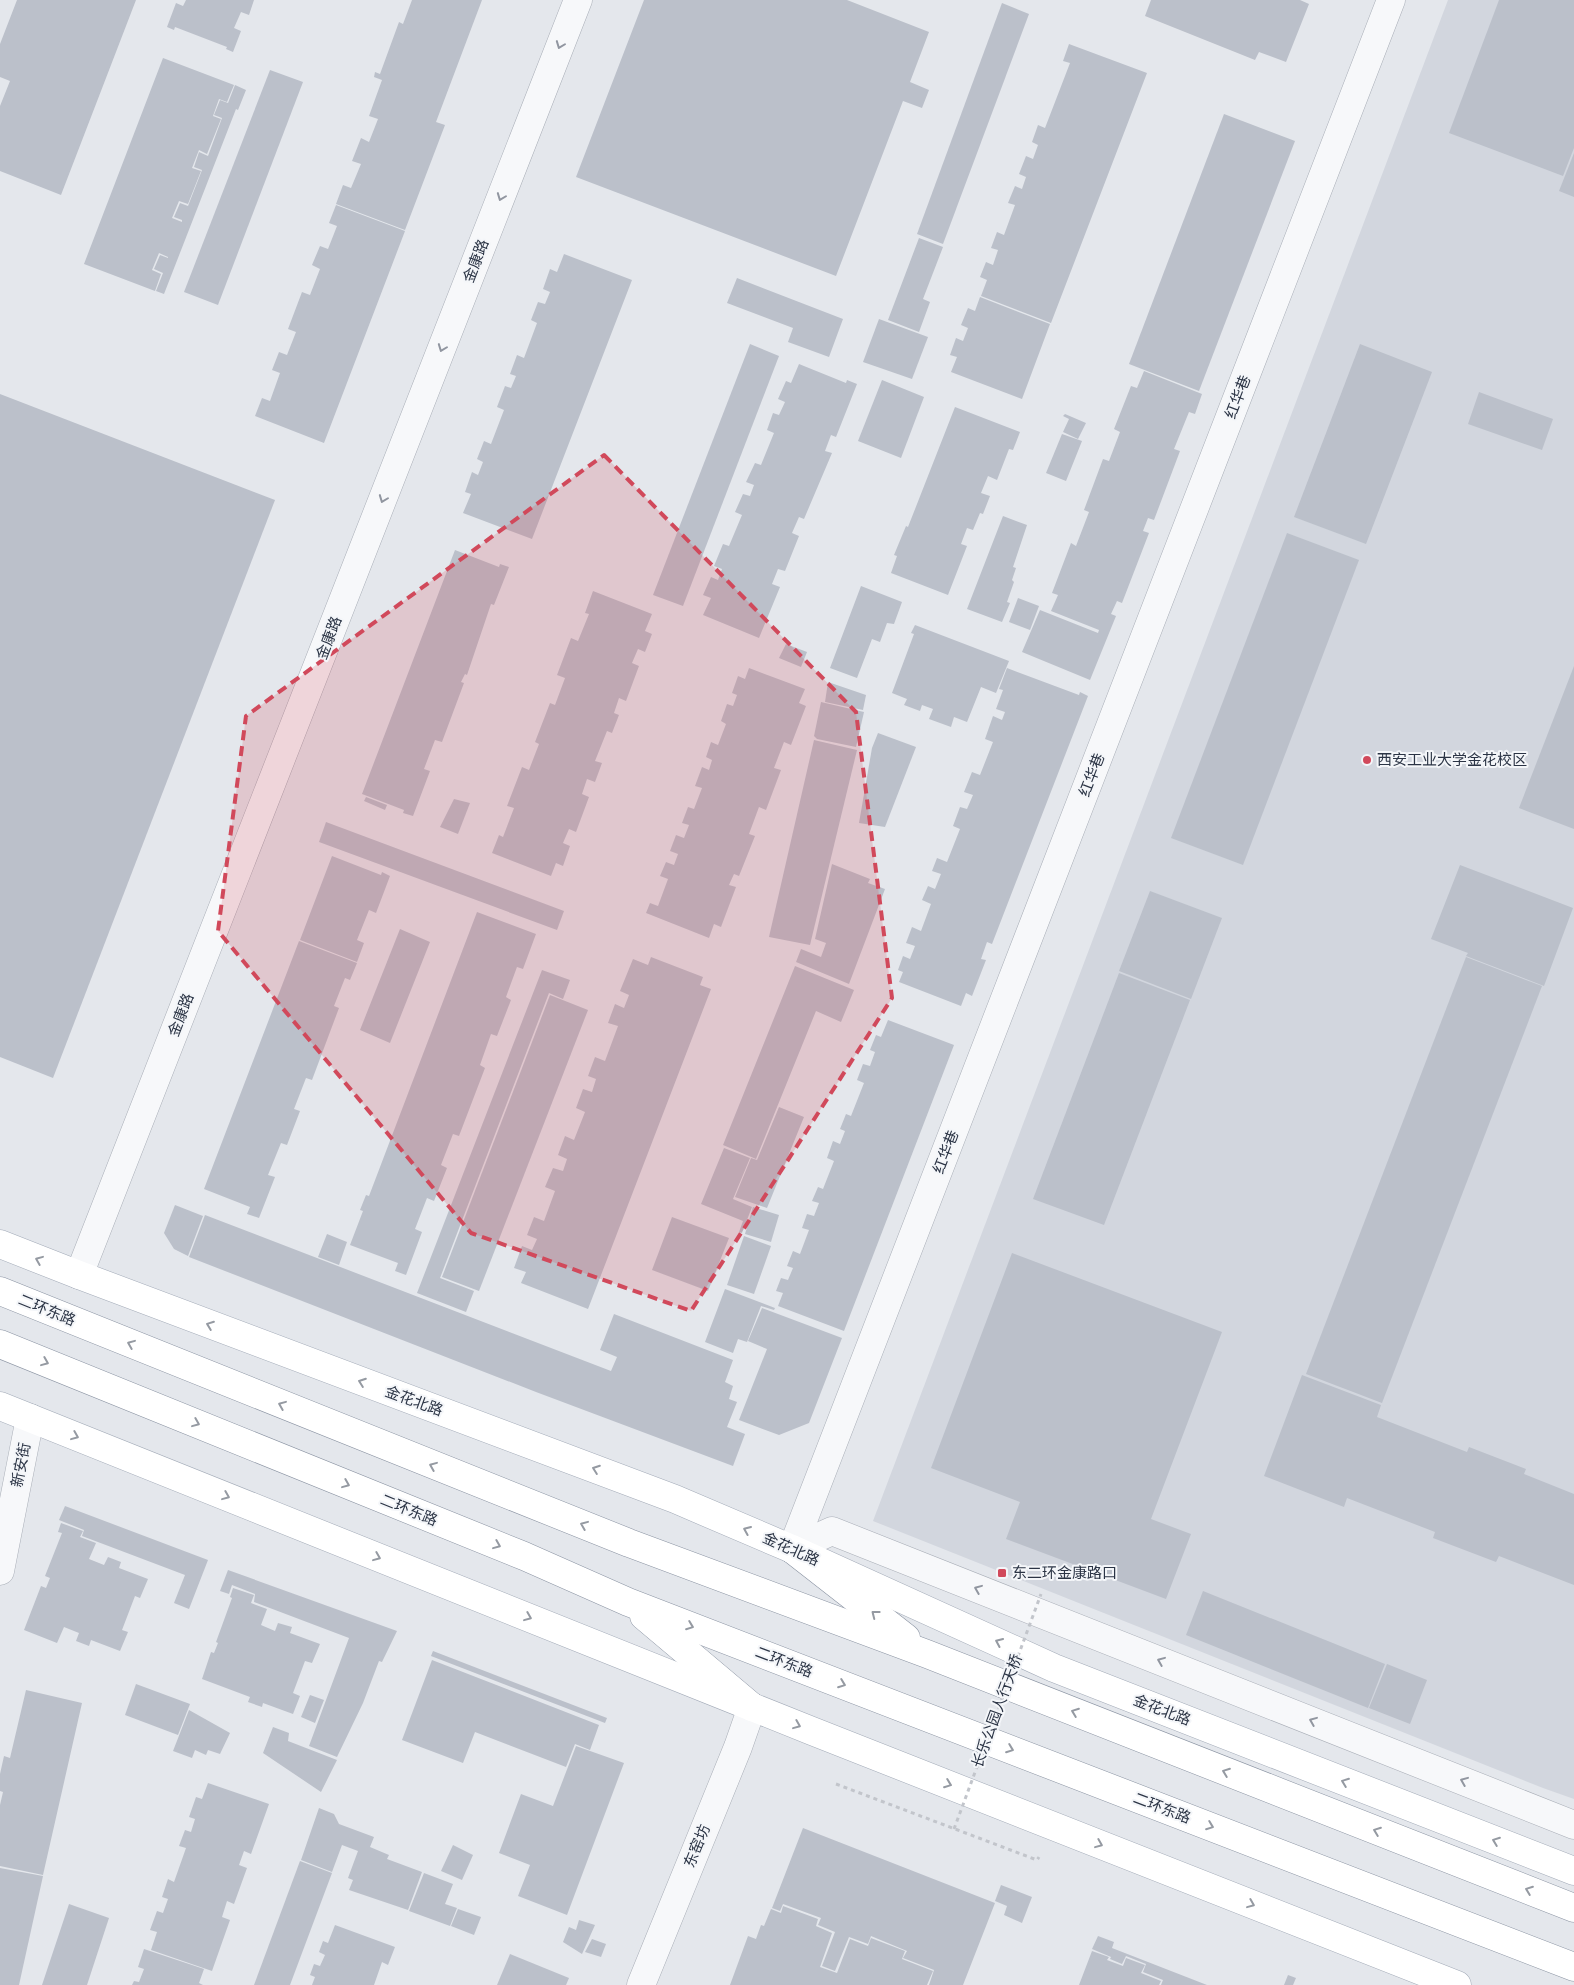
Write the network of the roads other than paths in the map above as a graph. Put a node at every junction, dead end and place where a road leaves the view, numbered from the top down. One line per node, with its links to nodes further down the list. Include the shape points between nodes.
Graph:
1 (578, 0): 4 (street, 金康路, one-way to 4)
2 (1391, 0): 9 (street, 红华巷)
3 (0, 1244): 4 (main road, 金花北路, one-way to 3)
4 (79, 1276): 9 (main road, 金花北路, one-way to 4, via 675,1499)
5 (0, 1291): 12 (main road, 二环东路, one-way to 5, via 629,1543)
6 (0, 1344): 11 (main road, 二环东路, one-way to 11, via 524,1556)
7 (0, 1406): 8 (main road)
8 (30, 1418): 10 (street, 新安街); 13 (main road, one-way to 13)
9 (792, 1549): 12 (main road, one-way to 9); 14 (street, one-way to 9, via 832,1531); 15 (main road, 金花北路, one-way to 9, via 1054,1668)
10 (0, 1572)
11 (628, 1602): 13 (main road); 17 (main road, 二环东路, one-way to 17)
12 (927, 1654): 16 (main road, 二环东路, one-way to 12)
13 (752, 1707): 18 (street, 东窑坊); 19 (main road, one-way to 19)
14 (1574, 1825)
15 (1574, 1871)
16 (1574, 1908)
17 (1574, 1967)
18 (641, 1985)
19 (1457, 1985)

